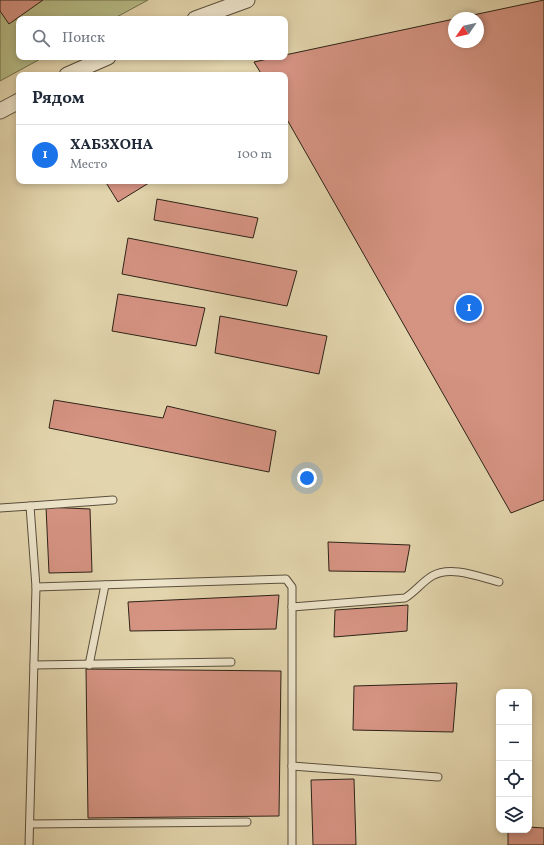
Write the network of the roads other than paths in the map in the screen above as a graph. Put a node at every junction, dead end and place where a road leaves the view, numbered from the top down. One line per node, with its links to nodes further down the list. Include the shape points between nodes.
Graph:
1 (247, 0): 2 (street)
2 (203, 16)
3 (101, 60): 4 (street)
4 (74, 72)
5 (16, 103): 6 (street)
6 (0, 111)
7 (113, 500): 8 (lane)
8 (30, 506): 9 (lane); 12 (lane)
9 (0, 508)
10 (498, 582): 13 (lane, via 457,571 445,572 433,576 406,598)
11 (105, 585): 12 (lane); 13 (lane, via 286,579 292,587); 16 (lane)
12 (36, 587): 15 (lane)
13 (292, 607): 17 (lane)
14 (230, 662): 16 (lane)
15 (34, 665): 16 (lane); 20 (lane)
16 (90, 665)
17 (292, 766): 18 (lane); 22 (lane)
18 (438, 777)
19 (247, 822): 20 (lane)
20 (30, 824): 21 (lane)
21 (29, 845)
22 (292, 845)

